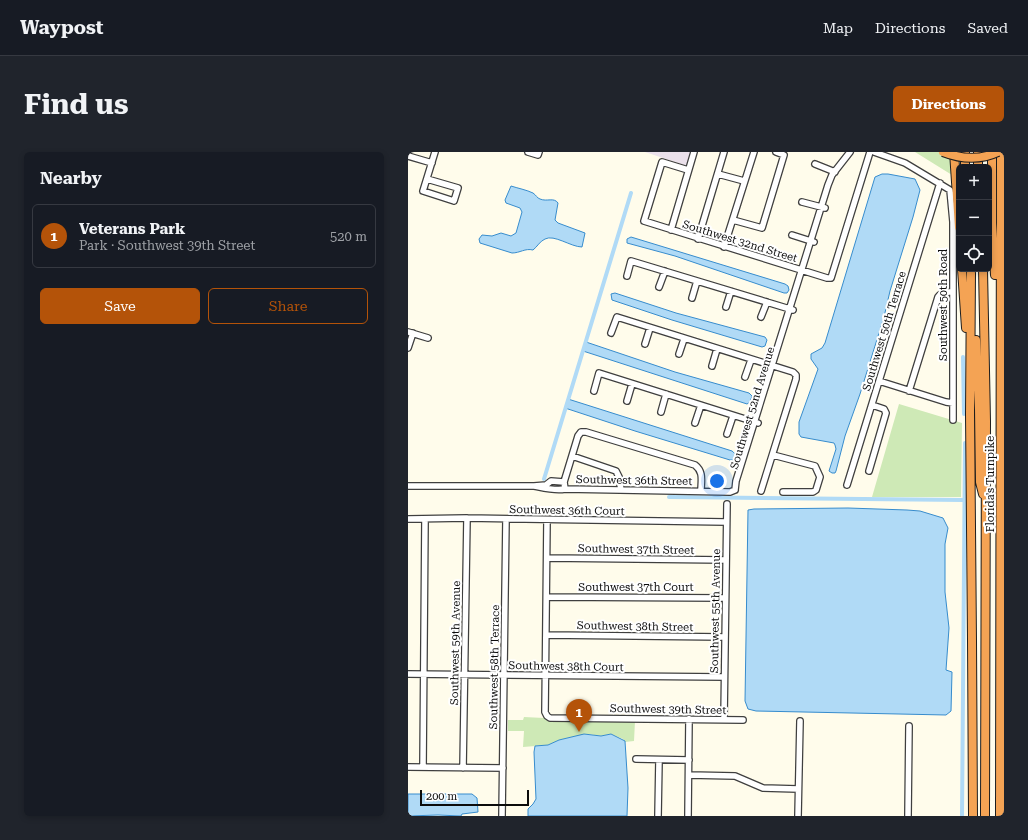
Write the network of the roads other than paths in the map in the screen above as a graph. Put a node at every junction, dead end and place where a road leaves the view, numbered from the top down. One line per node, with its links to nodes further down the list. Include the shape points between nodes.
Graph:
1 (435, 152): 19 (street)
2 (528, 152): 3 (street, via 538,155)
3 (539, 152)
4 (694, 152): 24 (street)
5 (724, 152): 26 (street)
6 (754, 152): 28 (street)
7 (776, 152): 33 (street, via 784,155 762,228)
8 (850, 152): 25 (street, Southwest 52nd Avenue)
9 (870, 152): 40 (street, Southwest 32nd Street, via 831,278)
10 (874, 152): 29 (street, via 905,163)
11 (943, 152): 17 (highway, bridge, via 973,158)
12 (954, 152): 30 (highway)
13 (965, 152): 21 (highway)
14 (978, 152): 22 (highway)
15 (987, 152): 23 (highway)
16 (992, 152): 53 (highway, via 992,223 995,278)
17 (999, 152): 53 (highway, Florida's Turnpike)
18 (408, 156): 19 (street)
19 (432, 164): 27 (street)
20 (815, 164): 25 (street)
21 (965, 164)
22 (978, 164)
23 (987, 164)
24 (688, 170): 34 (street); 34 (street, Southwest 32nd Street, via 662,162 644,221)
25 (835, 172): 32 (street, Southwest 52nd Avenue)
26 (718, 174): 28 (street); 36 (street)
27 (426, 179): 27 (street, via 423,191 454,201 458,188)
28 (744, 181): 33 (street)
29 (940, 183): 49 (street, Southwest 50th Road, via 950,190 953,222); 69 (street, Southwest 50th Terrace)
30 (957, 200)
31 (802, 202): 32 (street)
32 (823, 207): 37 (street, Southwest 52nd Avenue)
33 (733, 220): 38 (street)
34 (671, 230): 36 (street, Southwest 32nd Street)
35 (792, 235): 37 (street)
36 (698, 239): 38 (street, Southwest 32nd Street)
37 (812, 242): 40 (street, Southwest 52nd Avenue)
38 (724, 247): 40 (street, Southwest 32nd Street)
39 (665, 271): 45 (street, via 631,261); 46 (street); 47 (street)
40 (803, 271): 54 (street, Southwest 52nd Avenue)
41 (962, 272): 80 (highway)
42 (971, 272): 80 (highway)
43 (971, 272): 100 (highway, via 979,409 980,482)
44 (983, 272): 100 (highway, Florida's Turnpike)
45 (627, 276)
46 (697, 281): 48 (street); 50 (street)
47 (659, 287)
48 (731, 291): 51 (street); 52 (street)
49 (953, 292): 72 (street, via 944,292 938,296); 75 (street, Southwest 50th Road)
50 (692, 298)
51 (767, 302): 54 (street); 55 (street)
52 (726, 307)
53 (1000, 308): 86 (highway, Florida's Turnpike)
54 (792, 309): 67 (street, Southwest 52nd Avenue)
55 (761, 317)
56 (650, 328): 58 (street, via 617,317); 60 (street); 61 (street)
57 (410, 332): 59 (street); 62 (street)
58 (611, 333)
59 (428, 338)
60 (684, 338): 63 (street); 64 (street)
61 (645, 344)
62 (408, 348)
63 (717, 349): 65 (street); 66 (street)
64 (679, 354)
65 (751, 360): 67 (street); 68 (street)
66 (712, 366)
67 (774, 367): 84 (street, Southwest 52nd Avenue); 87 (street, via 793,372 796,379)
68 (745, 377)
69 (879, 382): 72 (street); 77 (street, Southwest 50th Terrace)
70 (632, 384): 71 (street, via 599,373); 73 (street); 74 (street)
71 (594, 391)
72 (909, 391): 75 (street)
73 (666, 394): 76 (street); 79 (street)
74 (626, 401)
75 (953, 403): 82 (street, Southwest 50th Road)
76 (700, 405): 81 (street); 83 (street)
77 (872, 405): 89 (street, via 884,409 886,413); 91 (street, Southwest 50th Terrace)
78 (1004, 410): 86 (highway)
79 (661, 412)
80 (970, 414): 139 (highway)
81 (733, 416): 84 (street); 85 (street)
82 (953, 420)
83 (695, 423)
84 (756, 423): 96 (street, Southwest 52nd Avenue, via 740,482)
85 (727, 434)
86 (1001, 444): 141 (highway, Florida's Turnpike)
87 (773, 455): 98 (street); 99 (street, via 815,466 820,477 813,492)
88 (572, 456): 90 (street); 95 (street, via 616,471); 97 (street, via 578,436 581,432 586,432 695,465 701,473)
89 (869, 472)
90 (562, 484): 93 (street, Southwest 36th Street, via 551,481 546,485); 94 (street); 94 (street, Southwest 36th Street, via 559,490); 95 (street, Southwest 36th Street)
91 (847, 485)
92 (408, 486): 93 (street, Southwest 36th Street)
93 (534, 486): 94 (street, Southwest 36th Street)
94 (553, 489)
95 (621, 490): 97 (street, Southwest 36th Street)
96 (735, 490): 97 (street, Southwest 36th Street)
97 (701, 491)
98 (761, 491)
99 (783, 492)
100 (986, 502): 140 (highway, Florida's Turnpike)
101 (727, 504): 107 (street, Southwest 55th Avenue)
102 (467, 518): 104 (street, Southwest 36th Court); 105 (street, Southwest 36th Court); 116 (street, Southwest 59th Avenue)
103 (408, 519): 104 (street, Southwest 36th Court)
104 (425, 519): 115 (street)
105 (506, 519): 106 (street, Southwest 36th Court); 117 (street, Southwest 58th Terrace)
106 (547, 520): 107 (street, Southwest 36th Court); 108 (street)
107 (726, 522): 109 (street, Southwest 55th Avenue)
108 (547, 558): 109 (street, Southwest 37th Street); 110 (street)
109 (726, 560): 111 (street, Southwest 55th Avenue)
110 (547, 597): 111 (street, Southwest 37th Court); 112 (street)
111 (725, 598): 113 (street, Southwest 55th Avenue)
112 (546, 635): 113 (street, Southwest 38th Street); 118 (street)
113 (724, 637): 119 (street, Southwest 55th Avenue)
114 (408, 674): 115 (street, Southwest 38th Court)
115 (424, 674): 116 (street, Southwest 38th Court); 129 (street)
116 (464, 674): 117 (street, Southwest 38th Court); 130 (street, Southwest 59th Avenue)
117 (504, 675): 118 (street, Southwest 38th Court); 131 (street, Southwest 58th Terrace)
118 (545, 676): 119 (street, Southwest 38th Court); 120 (street, Southwest 39th Street, via 545,712 550,718)
119 (724, 677): 121 (street, Southwest 55th Avenue)
120 (689, 719): 121 (street, Southwest 39th Street); 127 (street)
121 (724, 719): 122 (street, Southwest 39th Street)
122 (743, 720)
123 (800, 721): 133 (street)
124 (910, 726): 138 (street)
125 (636, 759): 126 (street)
126 (659, 760): 127 (street); 135 (street)
127 (688, 760): 132 (street)
128 (408, 767): 129 (street)
129 (423, 767): 130 (street)
130 (463, 768): 131 (street)
131 (503, 768): 134 (street, Southwest 58th Terrace)
132 (689, 775): 133 (street, via 735,776 763,788); 136 (street)
133 (798, 789): 137 (street)
134 (502, 816)
135 (658, 816)
136 (688, 816)
137 (798, 816)
138 (908, 816)
139 (972, 816)
140 (985, 816)
141 (1000, 816)

